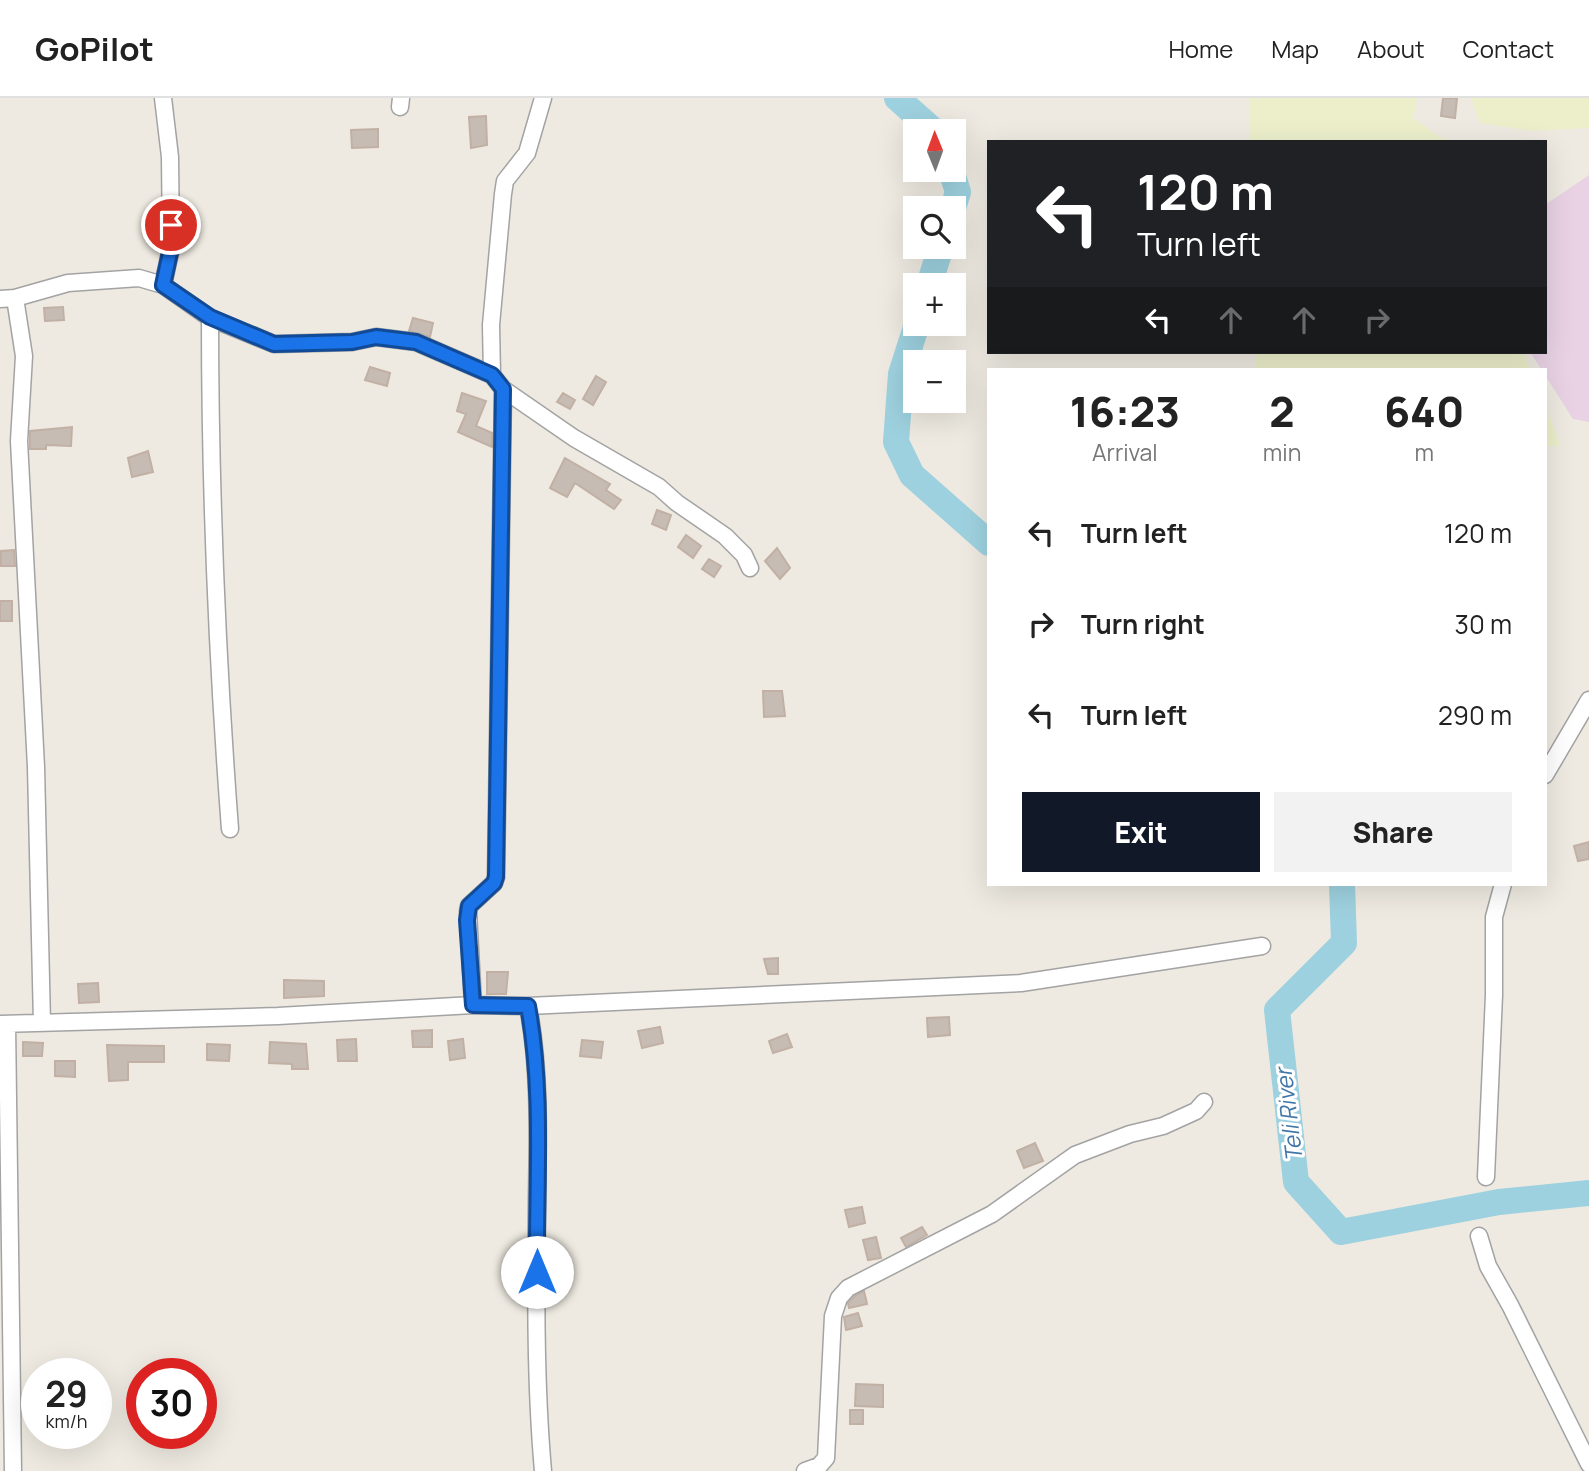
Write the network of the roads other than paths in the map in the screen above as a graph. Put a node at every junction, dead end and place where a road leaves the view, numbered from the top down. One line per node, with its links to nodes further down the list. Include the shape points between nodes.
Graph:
1 (163, 98): 3 (street, via 170,157 171,248)
2 (543, 98): 6 (street, via 527,153 505,181 491,325)
3 (163, 285): 4 (street, via 139,278 68,283); 5 (street)
4 (7, 299): 16 (street, via 24,356 19,441 36,767)
5 (210, 317): 6 (street, via 274,344 376,337 416,342); 11 (street, via 218,674)
6 (492, 375): 7 (street)
7 (503, 389): 8 (street, via 574,438 659,487 725,536); 14 (street, via 496,877 468,911)
8 (750, 568)
9 (1589, 700): 10 (street)
10 (1547, 772)
11 (230, 829)
12 (1502, 886): 19 (street, via 1494,917)
13 (1262, 946): 15 (street, via 1021,983)
14 (473, 1005): 15 (street); 16 (street)
15 (528, 1006): 23 (street, via 538,1115 538,1417)
16 (42, 1023): 17 (street)
17 (3, 1024): 22 (street)
18 (1204, 1102): 24 (street, via 1196,1111 1163,1126 1076,1155 992,1214 848,1288 833,1316 826,1458 820,1466)
19 (1486, 1177)
20 (1479, 1236): 21 (street, via 1488,1266)
21 (1589, 1464)
22 (13, 1471)
23 (543, 1471)
24 (805, 1471)

